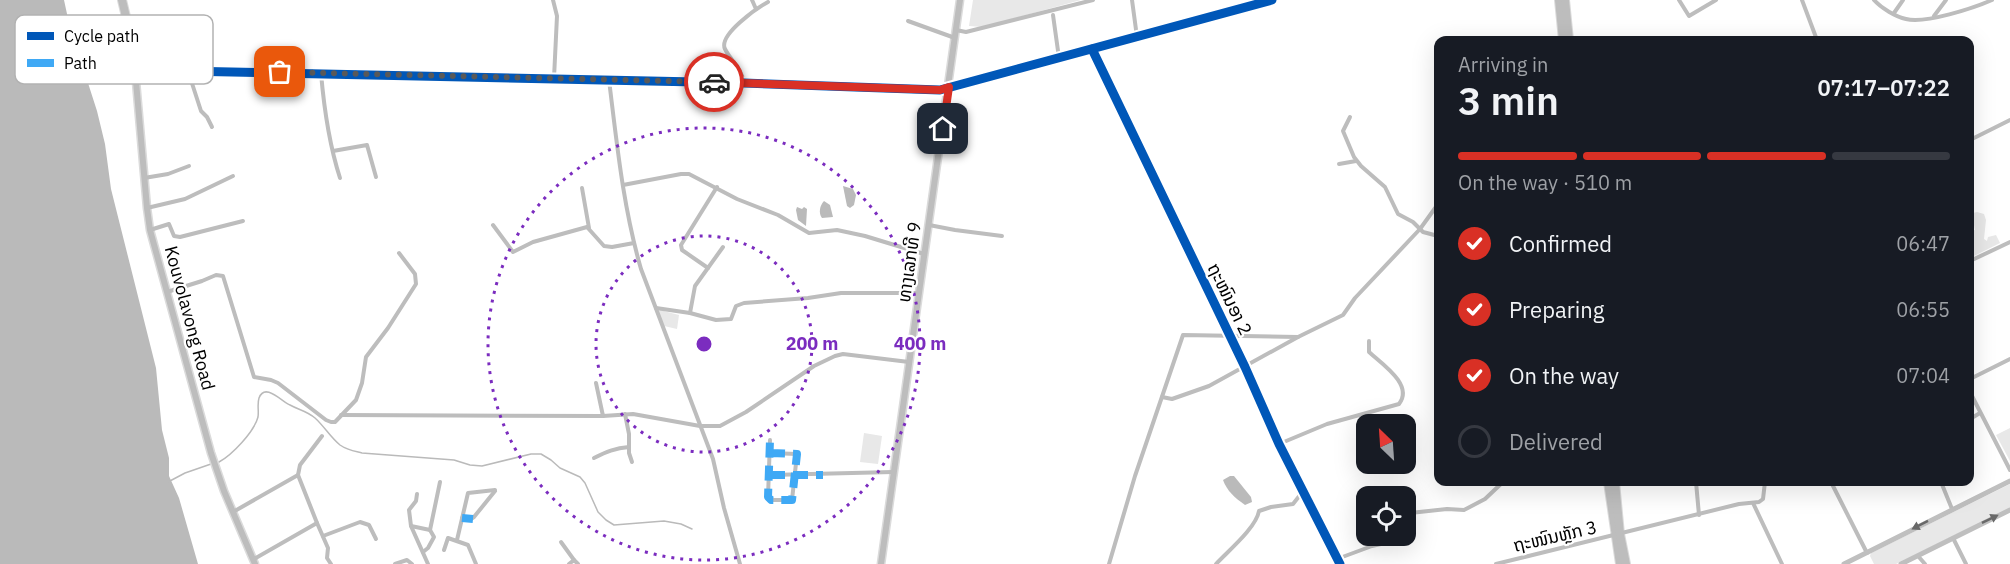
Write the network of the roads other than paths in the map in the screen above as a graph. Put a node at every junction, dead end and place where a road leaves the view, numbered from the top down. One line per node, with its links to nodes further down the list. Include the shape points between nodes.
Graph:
1 (122, 0): 20 (highway)
2 (553, 0): 34 (street, via 557,15)
3 (752, 0): 18 (street)
4 (960, 0): 24 (main road, ທາງເລກທີ 9)
5 (1093, 0): 24 (street, via 966,32)
6 (1132, 0): 28 (street)
7 (1272, 0): 28 (street)
8 (1559, 0): 25 (highway)
9 (1565, 0): 26 (highway)
10 (1679, 0): 11 (street, via 1689,16)
11 (1716, 0)
12 (1802, 0): 27 (street)
13 (1874, 0): 19 (street)
14 (1903, 0): 19 (street)
15 (1946, 0): 22 (street)
16 (1992, 0): 22 (street, via 1972,9)
17 (768, 2): 18 (street)
18 (756, 9): 36 (street, via 728,35 724,46)
19 (1894, 13): 22 (street, via 1906,19)
20 (126, 15)
21 (1053, 15): 31 (street)
22 (1933, 17)
23 (908, 21): 29 (street)
24 (956, 30): 29 (main road, ທາງເລກທີ 9)
25 (1563, 36)
26 (1569, 36)
27 (1816, 36)
28 (1137, 37): 30 (street)
29 (955, 38): 39 (main road, ທາງເລກທີ 9)
30 (1092, 49): 31 (street); 76 (street, ຖະໜົນອາ 2)
31 (1059, 58): 39 (street)
32 (213, 71): 33 (street)
33 (321, 73): 34 (street); 44 (street)
34 (554, 78): 35 (street)
35 (609, 80): 36 (street); 52 (street)
36 (744, 83): 39 (street, via 940,90)
37 (136, 84): 50 (main road, Kouvolavong Road)
38 (193, 84): 42 (street, via 201,111)
39 (949, 87): 59 (main road, ທາງເລກທີ 9)
40 (1350, 117): 45 (street, via 1343,130)
41 (2010, 120): 43 (street)
42 (212, 127)
43 (1974, 139)
44 (333, 151): 49 (street, via 367,145); 51 (street)
45 (1356, 160): 46 (street); 61 (street, via 1384,187 1398,214)
46 (1339, 164)
47 (189, 166): 50 (street)
48 (233, 176): 55 (street, via 185,200)
49 (376, 177)
50 (144, 178): 55 (main road, Kouvolavong Road)
51 (340, 178)
52 (623, 185): 53 (street, via 685,173); 66 (street)
53 (717, 187): 69 (street, via 809,233 837,230); 71 (street, via 681,245 682,250)
54 (582, 188): 60 (street)
55 (147, 208): 62 (main road, Kouvolavong Road)
56 (1434, 210): 61 (street)
57 (243, 221): 62 (street, via 180,237 174,236 170,224)
58 (493, 225): 60 (street, via 513,252 533,242)
59 (929, 225): 64 (street); 69 (main road, ທາງເລກທີ 9)
60 (589, 228): 66 (street, via 604,246)
61 (1420, 229): 63 (street); 77 (street, via 1343,315)
62 (150, 230): 72 (main road, Kouvolavong Road)
63 (1434, 235)
64 (1002, 236)
65 (2010, 242): 70 (street)
66 (634, 243): 74 (street)
67 (723, 247): 71 (street)
68 (399, 253): 88 (street, via 415,274 416,285 366,357 360,391)
69 (925, 254): 73 (main road, ທາງເລກທີ 9)
70 (1974, 259)
71 (708, 268): 75 (street, via 695,286)
72 (167, 292): 88 (street, via 223,276 255,377 278,383 331,422); 119 (main road, Kouvolavong Road, via 211,453)
73 (919, 293): 75 (street, via 841,293 744,303 736,306 731,319 723,320); 80 (main road, ທາງເລກທີ 9)
74 (656, 308): 75 (street); 91 (street)
75 (690, 313)
76 (1229, 334): 77 (street); 81 (street, ຖະໜົນອາ 2); 84 (street, via 1183,335)
77 (1298, 337): 81 (street)
78 (1370, 341): 94 (street, via 1369,352 1402,387 1399,404 1327,424)
79 (2010, 359): 82 (street)
80 (909, 362): 91 (street, via 835,356 728,423); 100 (main road, ທາງເລກທີ 9)
81 (1245, 367): 84 (street, via 1209,386 1172,399); 94 (street, ຖະໜົນອາ 2)
82 (1974, 377)
83 (596, 383): 89 (street)
84 (1162, 397): 148 (street)
85 (1974, 400): 86 (street)
86 (1980, 413): 90 (street); 99 (street)
87 (625, 414): 89 (street); 91 (street); 95 (street)
88 (341, 415): 89 (street)
89 (603, 416)
90 (1974, 417)
91 (700, 426): 146 (street, via 713,459)
92 (322, 436): 101 (street, via 300,465)
93 (770, 440): 96 (street)
94 (1279, 444): 113 (street, ຖະໜົນອາ 2)
95 (629, 447): 97 (street, via 610,449); 98 (street)
96 (770, 453): 102 (street); 103 (street, via 797,454)
97 (594, 458)
98 (632, 462)
99 (2010, 470)
100 (893, 472): 103 (street); 147 (main road, ທາງເລກທີ 9)
101 (298, 475): 119 (street); 122 (street)
102 (770, 475): 103 (street); 103 (street, via 768,497 792,500)
103 (794, 475)
104 (2010, 481): 116 (street)
105 (440, 482): 124 (street)
106 (1499, 486): 118 (street, via 1468,509)
107 (1609, 486): 125 (highway)
108 (1615, 486): 125 (highway)
109 (1696, 486): 120 (street)
110 (1765, 486): 115 (street, via 1763,499)
111 (1833, 486): 134 (street)
112 (1943, 486): 116 (street)
113 (1304, 490): 136 (street, ຖະໜົນອາ 2); 149 (street, via 1293,504 1259,511 1258,518)
114 (417, 494): 123 (street, via 409,510)
115 (1753, 503): 120 (street, ຖະໜົນຫຼັກ 3); 154 (street)
116 (1952, 509): 134 (street, one-way to 134)
117 (2010, 510): 127 (street, one-way to 117)
118 (1416, 511)
119 (233, 512): 138 (main road, Kouvolavong Road)
120 (1699, 515): 125 (street, ຖະໜົນຫຼັກ 3)
121 (462, 518): 121 (street, via 468,493 495,490 474,517); 129 (street)
122 (317, 523): 126 (street); 138 (street)
123 (411, 526): 124 (street); 133 (street)
124 (430, 530): 133 (street, via 434,537)
125 (1617, 535): 151 (street, ຖະໜົນຫຼັກ 3); 152 (highway); 153 (highway)
126 (323, 536): 128 (street, via 360,522 369,525); 139 (street)
127 (1952, 538): 135 (street); 158 (street)
128 (376, 539)
129 (457, 540): 132 (street, via 448,538); 143 (street, via 468,545)
130 (561, 542): 137 (street)
131 (1372, 546): 136 (street)
132 (444, 550)
133 (423, 552): 142 (street)
134 (1867, 553): 155 (street)
135 (1917, 555): 156 (street); 157 (street)
136 (1337, 559): 150 (street, ຖະໜົນອາ 2)
137 (574, 560): 144 (street); 145 (street)
138 (254, 562)
139 (331, 564)
140 (396, 564): 141 (street, via 407,560)
141 (412, 564)
142 (428, 564)
143 (476, 564)
144 (569, 564)
145 (578, 564)
146 (740, 564)
147 (881, 564)
148 (1109, 564)
149 (1216, 564)
150 (1340, 564)
151 (1496, 564)
152 (1620, 564)
153 (1626, 564)
154 (1782, 564)
155 (1844, 564)
156 (1900, 564)
157 (1925, 564)
158 (1966, 564)

